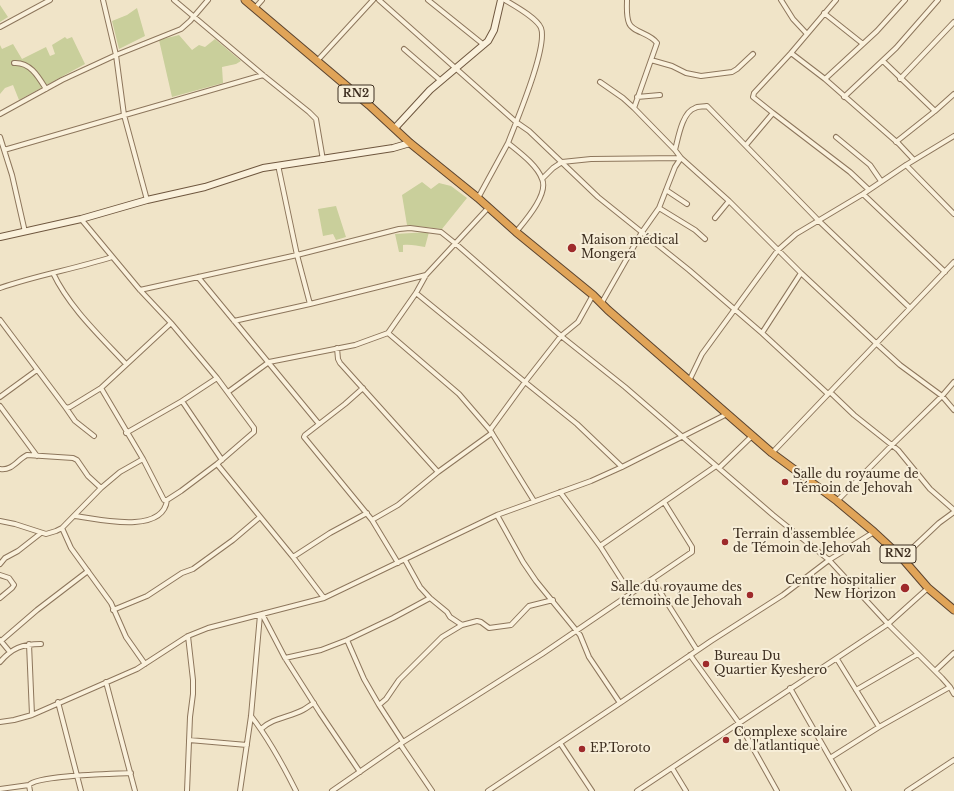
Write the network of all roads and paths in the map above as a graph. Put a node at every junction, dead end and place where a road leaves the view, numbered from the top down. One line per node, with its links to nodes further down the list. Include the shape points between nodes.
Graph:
1 (50, 0): 22 (street)
2 (103, 0): 29 (street)
3 (174, 0): 20 (street)
4 (208, 0): 20 (street)
5 (246, 0): 18 (highway, RN2)
6 (262, 0): 18 (street)
7 (373, 0): 31 (street)
8 (379, 0): 17 (street)
9 (428, 0): 25 (street)
10 (501, 0): 25 (street, via 494,30)
11 (505, 0): 50 (street, via 538,23 542,31 536,67)
12 (627, 0): 30 (street, via 629,24 632,29 647,34 658,43)
13 (781, 0): 23 (street, via 793,19)
14 (836, 0): 19 (street)
15 (905, 0): 24 (street)
16 (938, 0): 32 (street)
17 (384, 2): 34 (street)
18 (255, 8): 31 (highway, RN2)
19 (824, 13): 23 (street); 24 (street)
20 (193, 17): 29 (street, via 181,29); 35 (street)
21 (954, 22): 37 (street)
22 (0, 27)
23 (807, 34): 27 (street)
24 (863, 44): 36 (street)
25 (484, 45): 34 (street)
26 (404, 49): 38 (street)
27 (791, 53): 36 (street); 47 (street, via 754,93 754,97)
28 (753, 54): 30 (street, via 732,72 701,76)
29 (116, 55): 40 (street); 49 (street)
30 (651, 60): 43 (street)
31 (317, 61): 51 (highway, RN2)
32 (883, 61): 37 (street); 44 (street)
33 (14, 63): 40 (street, via 28,66)
34 (456, 68): 38 (street); 50 (street)
35 (263, 75): 49 (street); 62 (street, via 316,119)
36 (825, 79): 44 (street)
37 (900, 79): 46 (street)
38 (441, 81): 51 (street)
39 (600, 82): 45 (street)
40 (46, 89): 48 (street)
41 (954, 94): 46 (street)
42 (660, 95): 43 (street)
43 (637, 97): 45 (street)
44 (844, 97): 55 (street)
45 (634, 108): 60 (street)
46 (935, 111): 55 (street)
47 (773, 113): 58 (street); 69 (street, via 850,172)
48 (0, 114)
49 (124, 115): 59 (street); 73 (street)
50 (516, 122): 57 (street); 64 (street)
51 (395, 128): 56 (highway, RN2)
52 (0, 137): 59 (street)
53 (953, 137): 63 (street)
54 (836, 138): 68 (street, via 870,165)
55 (896, 142): 63 (street)
56 (410, 143): 62 (street); 72 (highway, RN2)
57 (508, 143): 67 (street, via 528,159); 72 (street)
58 (746, 145): 60 (street, via 707,106 695,107 685,116); 81 (street)
59 (4, 150): 82 (street)
60 (675, 150): 61 (street)
61 (681, 158): 64 (street, via 591,159); 70 (street); 74 (street)
62 (323, 160): 66 (street)
63 (914, 160): 65 (street)
64 (562, 162): 67 (street); 84 (street, via 598,197)
65 (906, 165): 68 (street); 78 (street)
66 (278, 166): 73 (street); 89 (street)
67 (542, 179): 83 (street, via 537,206)
68 (881, 181): 69 (street)
69 (868, 189): 71 (street)
70 (666, 190): 75 (street); 77 (street)
71 (863, 194): 81 (street); 92 (street)
72 (478, 198): 76 (highway, RN2)
73 (147, 200): 80 (street)
74 (729, 201): 79 (street); 88 (street)
75 (686, 204)
76 (488, 208): 83 (highway, RN2); 87 (street)
77 (659, 208): 84 (street); 86 (street)
78 (954, 214)
79 (715, 218)
80 (81, 219): 82 (street); 90 (street)
81 (819, 221): 88 (street, via 796,234); 103 (street)
82 (25, 232): 85 (street)
83 (516, 232): 100 (highway, RN2)
84 (642, 232): 102 (street); 104 (street)
85 (0, 237)
86 (705, 239)
87 (456, 244): 89 (street, via 441,232 399,228); 95 (street); 110 (street)
88 (778, 250): 94 (street); 104 (street)
89 (297, 255): 96 (street); 101 (street)
90 (112, 257): 93 (street); 98 (street)
91 (954, 262): 92 (street)
92 (945, 272): 103 (street)
93 (53, 273): 97 (street); 114 (street, via 71,302)
94 (801, 273): 109 (street); 111 (street)
95 (426, 275): 99 (street); 101 (street)
96 (198, 276): 98 (street); 106 (street)
97 (0, 288)
98 (140, 290): 107 (street)
99 (416, 293): 108 (street); 117 (street)
100 (593, 295): 102 (highway, RN2); 110 (street, via 578,322)
101 (310, 304): 106 (street)
102 (602, 304): 118 (highway, RN2)
103 (910, 308): 111 (street)
104 (734, 309): 109 (street); 118 (street, via 702,354)
105 (0, 320): 115 (street)
106 (234, 321): 113 (street)
107 (171, 323): 114 (street); 116 (street)
108 (388, 333): 112 (street); 132 (street, via 451,386)
109 (762, 333): 123 (street)
110 (561, 336): 117 (street); 136 (street, via 626,387)
111 (877, 344): 123 (street); 124 (street, via 901,366)
112 (337, 348): 113 (street); 121 (street, via 340,364)
113 (269, 362): 122 (street); 131 (street)
114 (126, 364): 120 (street)
115 (37, 370): 125 (street); 128 (street)
116 (217, 378): 122 (street); 126 (street)
117 (525, 382): 132 (street); 143 (street, via 578,424)
118 (689, 382): 130 (highway, RN2)
119 (954, 382): 124 (street)
120 (101, 388): 128 (street); 133 (street)
121 (363, 388): 131 (street); 146 (street)
122 (228, 392): 141 (street, via 254,428 254,432)
123 (829, 393): 137 (street); 138 (street)
124 (942, 396): 129 (street); 137 (street)
125 (0, 397)
126 (182, 401): 133 (street); 141 (street)
127 (0, 406): 139 (street)
128 (66, 408): 135 (street, via 75,421)
129 (954, 410)
130 (727, 414): 134 (highway, RN2); 136 (street)
131 (319, 424): 154 (street, via 304,437)
132 (491, 432): 146 (street); 150 (street)
133 (126, 433): 140 (street)
134 (753, 435): 138 (highway, RN2); 144 (street)
135 (94, 436)
136 (682, 437): 143 (street); 144 (street)
137 (892, 445): 152 (street); 153 (street, via 930,489)
138 (772, 453): 152 (highway, RN2)
139 (37, 456): 145 (street, via 25,456 9,468); 147 (street, via 77,460)
140 (142, 459): 147 (street); 149 (street, via 163,499)
141 (222, 460): 142 (street)
142 (218, 464): 149 (street); 157 (street)
143 (622, 467): 148 (street)
144 (717, 467): 151 (street); 167 (street)
145 (0, 469)
146 (438, 472): 158 (street, via 398,505)
147 (100, 488): 156 (street)
148 (560, 492): 150 (street); 163 (street)
149 (166, 500): 156 (street, via 166,506 161,513 145,522 111,522)
150 (534, 501): 155 (street)
151 (664, 502): 163 (street); 172 (street, via 692,552)
152 (837, 502): 161 (highway, RN2)
153 (954, 511): 165 (street)
154 (367, 513): 158 (street); 164 (street)
155 (497, 515): 166 (street); 178 (street, via 523,562)
156 (75, 516): 160 (street)
157 (260, 517): 164 (street); 179 (street, via 193,570 182,573 147,596)
158 (372, 520): 168 (street)
159 (0, 522): 162 (street)
160 (62, 528): 162 (street, via 51,533); 170 (street, via 71,548)
161 (874, 532): 165 (highway, RN2); 167 (street)
162 (41, 533): 169 (street)
163 (600, 546): 174 (street)
164 (293, 557): 176 (street)
165 (902, 558): 173 (highway, RN2)
166 (405, 560): 168 (street); 177 (street, via 418,584)
167 (829, 560): 182 (street); 190 (street, via 783,595)
168 (398, 563): 176 (street)
169 (0, 564)
170 (88, 572): 179 (street, via 111,603); 186 (street)
171 (0, 575): 175 (street, via 9,578 14,585)
172 (652, 579): 174 (street); 190 (street)
173 (928, 588): 180 (highway, RN2); 182 (street)
174 (630, 594): 184 (street)
175 (0, 598)
176 (324, 598): 181 (street)
177 (430, 598): 183 (street); 187 (street)
178 (553, 600): 183 (street, via 528,606 511,625 489,628 478,620); 184 (street)
179 (113, 610): 198 (street, via 126,637)
180 (954, 610)
181 (261, 614): 185 (street); 195 (street); 210 (street)
182 (888, 624): 193 (street); 196 (street)
183 (462, 625): 208 (street, via 442,637 419,659)
184 (576, 631): 207 (street, via 589,657); 216 (street)
185 (188, 636): 198 (street); 215 (street, via 193,680)
186 (0, 640): 191 (street)
187 (347, 640): 195 (street, via 321,650); 208 (street)
188 (29, 644): 189 (street); 191 (street); 209 (street)
189 (41, 644)
190 (697, 650): 194 (street)
191 (10, 652): 197 (street)
192 (954, 652): 199 (street)
193 (918, 654): 199 (street); 203 (street)
194 (690, 655): 207 (street); 212 (street)
195 (285, 658): 206 (street)
196 (837, 659): 202 (street); 203 (street)
197 (0, 662)
198 (145, 664): 200 (street)
199 (935, 671): 201 (street)
200 (106, 682): 205 (street); 223 (street)
201 (950, 687): 204 (street); 213 (street)
202 (790, 688): 212 (street); 219 (street)
203 (856, 690): 213 (street)
204 (954, 694)
205 (58, 702): 209 (street); 224 (street)
206 (314, 703): 214 (street); 222 (street)
207 (620, 703): 217 (street)
208 (379, 706): 216 (street)
209 (32, 715): 211 (street)
210 (251, 716): 214 (street); 218 (street)
211 (0, 722)
212 (739, 723): 221 (street); 239 (street)
213 (879, 727): 219 (street)
214 (261, 729): 232 (street)
215 (189, 740): 218 (street); 230 (street)
216 (402, 743): 222 (street); 234 (street)
217 (560, 743): 235 (street); 236 (street)
218 (247, 745): 231 (street)
219 (830, 758): 240 (street)
220 (954, 760): 241 (street)
221 (672, 768): 237 (street); 238 (street)
222 (360, 772): 233 (street)
223 (131, 773): 224 (street); 229 (street)
224 (77, 776): 225 (street, via 32,782); 228 (street)
225 (29, 785): 226 (street); 227 (street)
226 (0, 789)
227 (30, 791)
228 (81, 791)
229 (135, 791)
230 (187, 791)
231 (240, 791)
232 (296, 791)
233 (332, 791)
234 (432, 791)
235 (488, 791)
236 (592, 791)
237 (637, 791)
238 (686, 791)
239 (777, 791)
240 (848, 791)
241 (907, 791)

